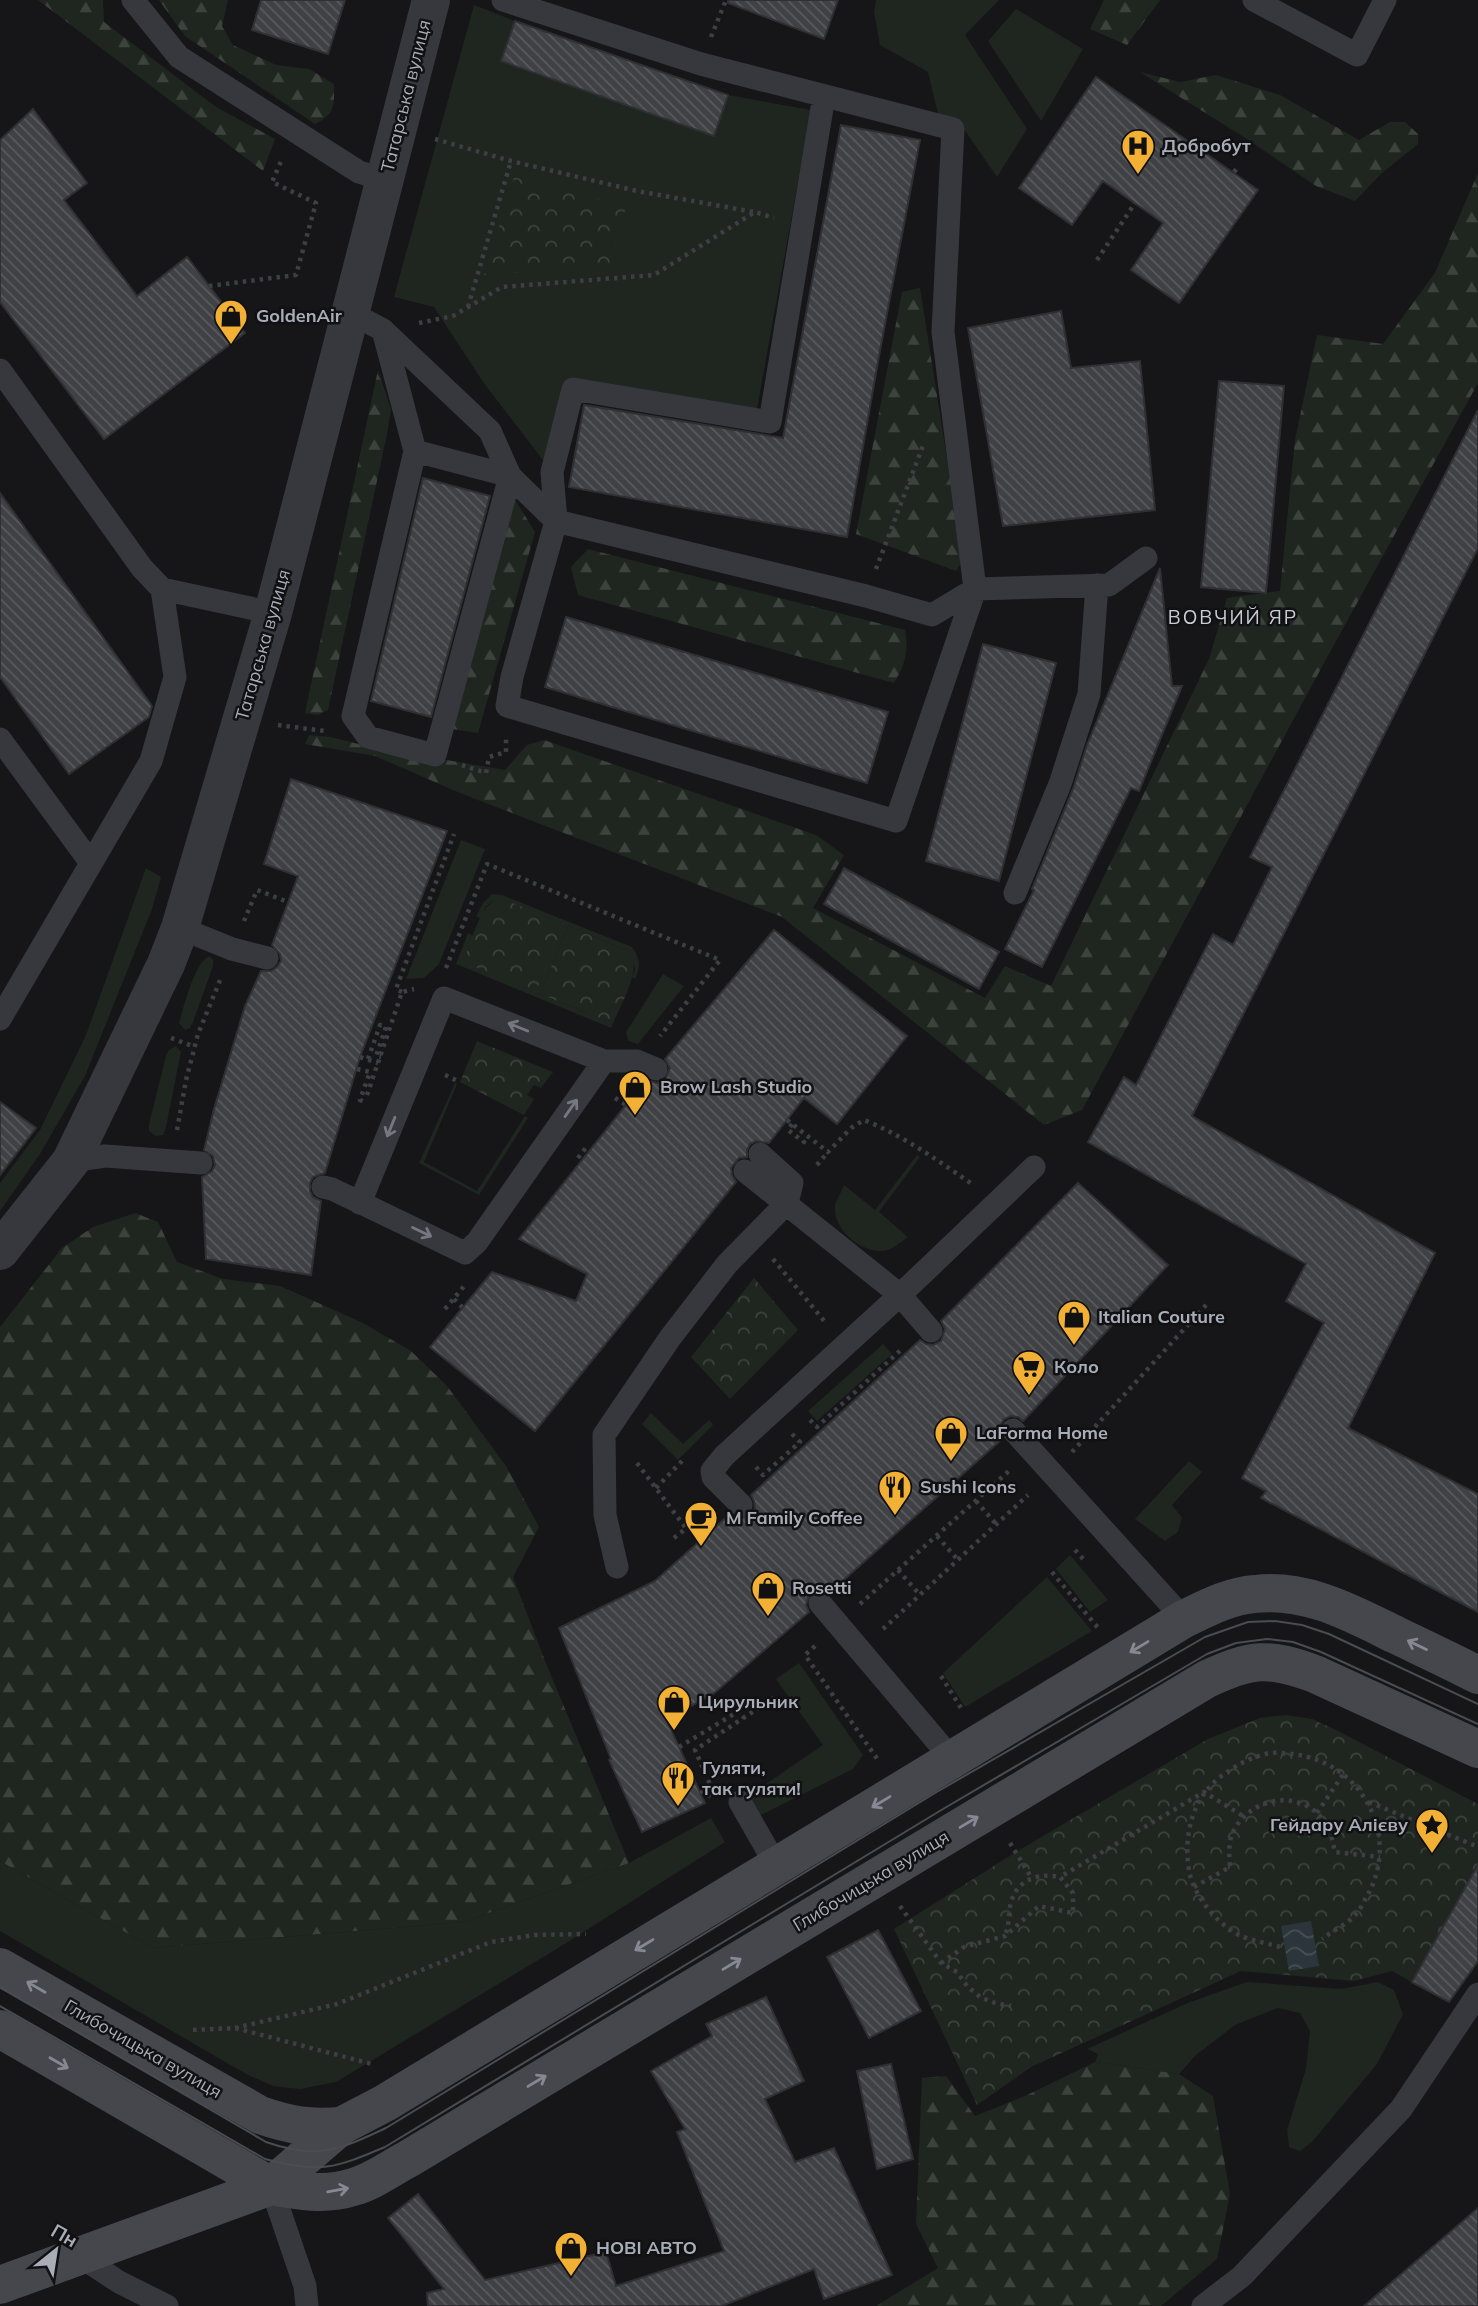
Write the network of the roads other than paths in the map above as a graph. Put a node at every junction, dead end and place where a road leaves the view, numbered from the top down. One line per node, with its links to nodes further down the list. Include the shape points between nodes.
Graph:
1 (133, 0): 7 (lane, via 179,57 359,172)
2 (431, 0): 7 (street, Татарська вулиця)
3 (503, 0): 6 (lane, via 701,64)
4 (1254, 0): 5 (lane, via 1357,55)
5 (1385, 0)
6 (824, 96): 12 (lane, via 770,422 573,389 552,472); 16 (lane, via 953,129 943,332)
7 (385, 180): 8 (street, Татарська вулиця)
8 (367, 321): 10 (lane); 11 (lane, via 490,431); 17 (street, Татарська вулиця)
9 (0, 370): 15 (lane, via 142,568)
10 (415, 451): 11 (lane); 11 (lane, via 353,716 368,737 435,755)
11 (510, 476): 12 (lane)
12 (556, 521): 16 (lane, via 932,615); 16 (lane, via 507,706 896,821)
13 (1146, 558): 14 (lane, via 1110,584)
14 (1097, 584): 16 (lane); 20 (lane, via 1089,694 1060,784)
15 (162, 589): 17 (lane); 19 (lane, via 176,677 151,761)
16 (975, 589)
17 (273, 613): 21 (street, Татарська вулиця)
18 (0, 739): 19 (lane)
19 (91, 863): 23 (lane)
20 (1015, 893)
21 (180, 928): 22 (lane); 27 (street, Татарська вулиця)
22 (267, 958)
23 (0, 1019)
24 (604, 1061): 25 (lane, via 637,1061); 32 (lane, one-way to 24, via 465,1253); 32 (lane, one-way to 32, via 444,998)
25 (656, 1069)
26 (760, 1154): 33 (lane, via 792,1183)
27 (71, 1161): 28 (lane, via 105,1156); 34 (street, Татарська вулиця)
28 (201, 1163)
29 (1034, 1167): 35 (lane)
30 (744, 1171): 33 (lane)
31 (323, 1187): 32 (lane)
32 (360, 1203)
33 (787, 1203): 35 (lane); 39 (lane, via 727,1264 604,1435 605,1515)
34 (0, 1251)
35 (900, 1295): 36 (lane); 38 (lane, via 724,1456 712,1471 713,1477)
36 (931, 1331)
37 (1013, 1430): 41 (lane)
38 (736, 1499)
39 (617, 1567)
40 (820, 1603): 44 (lane)
41 (1184, 1619): 42 (main road, Глибочицька вулиця, one-way to 41, via 1309,1597 1252,1594 1223,1600); 44 (main road, Глибочицька вулиця, one-way to 44)
42 (1478, 1675)
43 (1478, 1749): 52 (main road, Глибочицька вулиця, one-way to 43, via 327,2193 355,2187 408,2159 1207,1679 1236,1666 1264,1661 1287,1664)
44 (953, 1759): 46 (main road, Глибочицька вулиця, one-way to 46)
45 (729, 1801): 46 (lane)
46 (776, 1865): 51 (main road, Глибочицька вулиця, one-way to 51)
47 (0, 1967): 50 (main road, Глибочицька вулиця, one-way to 47, via 223,2095)
48 (1478, 1994): 57 (lane, via 1401,2109 1242,2276)
49 (0, 2029): 52 (main road, Глибочицька вулиця, one-way to 52)
50 (289, 2125): 51 (main road, Глибочицька вулиця); 52 (main road)
51 (341, 2126): 52 (main road, Глибочицька вулиця)
52 (271, 2186): 53 (main road); 56 (lane, via 305,2286)
53 (78, 2255): 54 (main road); 55 (lane)
54 (0, 2285)
55 (167, 2306)
56 (307, 2306)
57 (1203, 2306)

